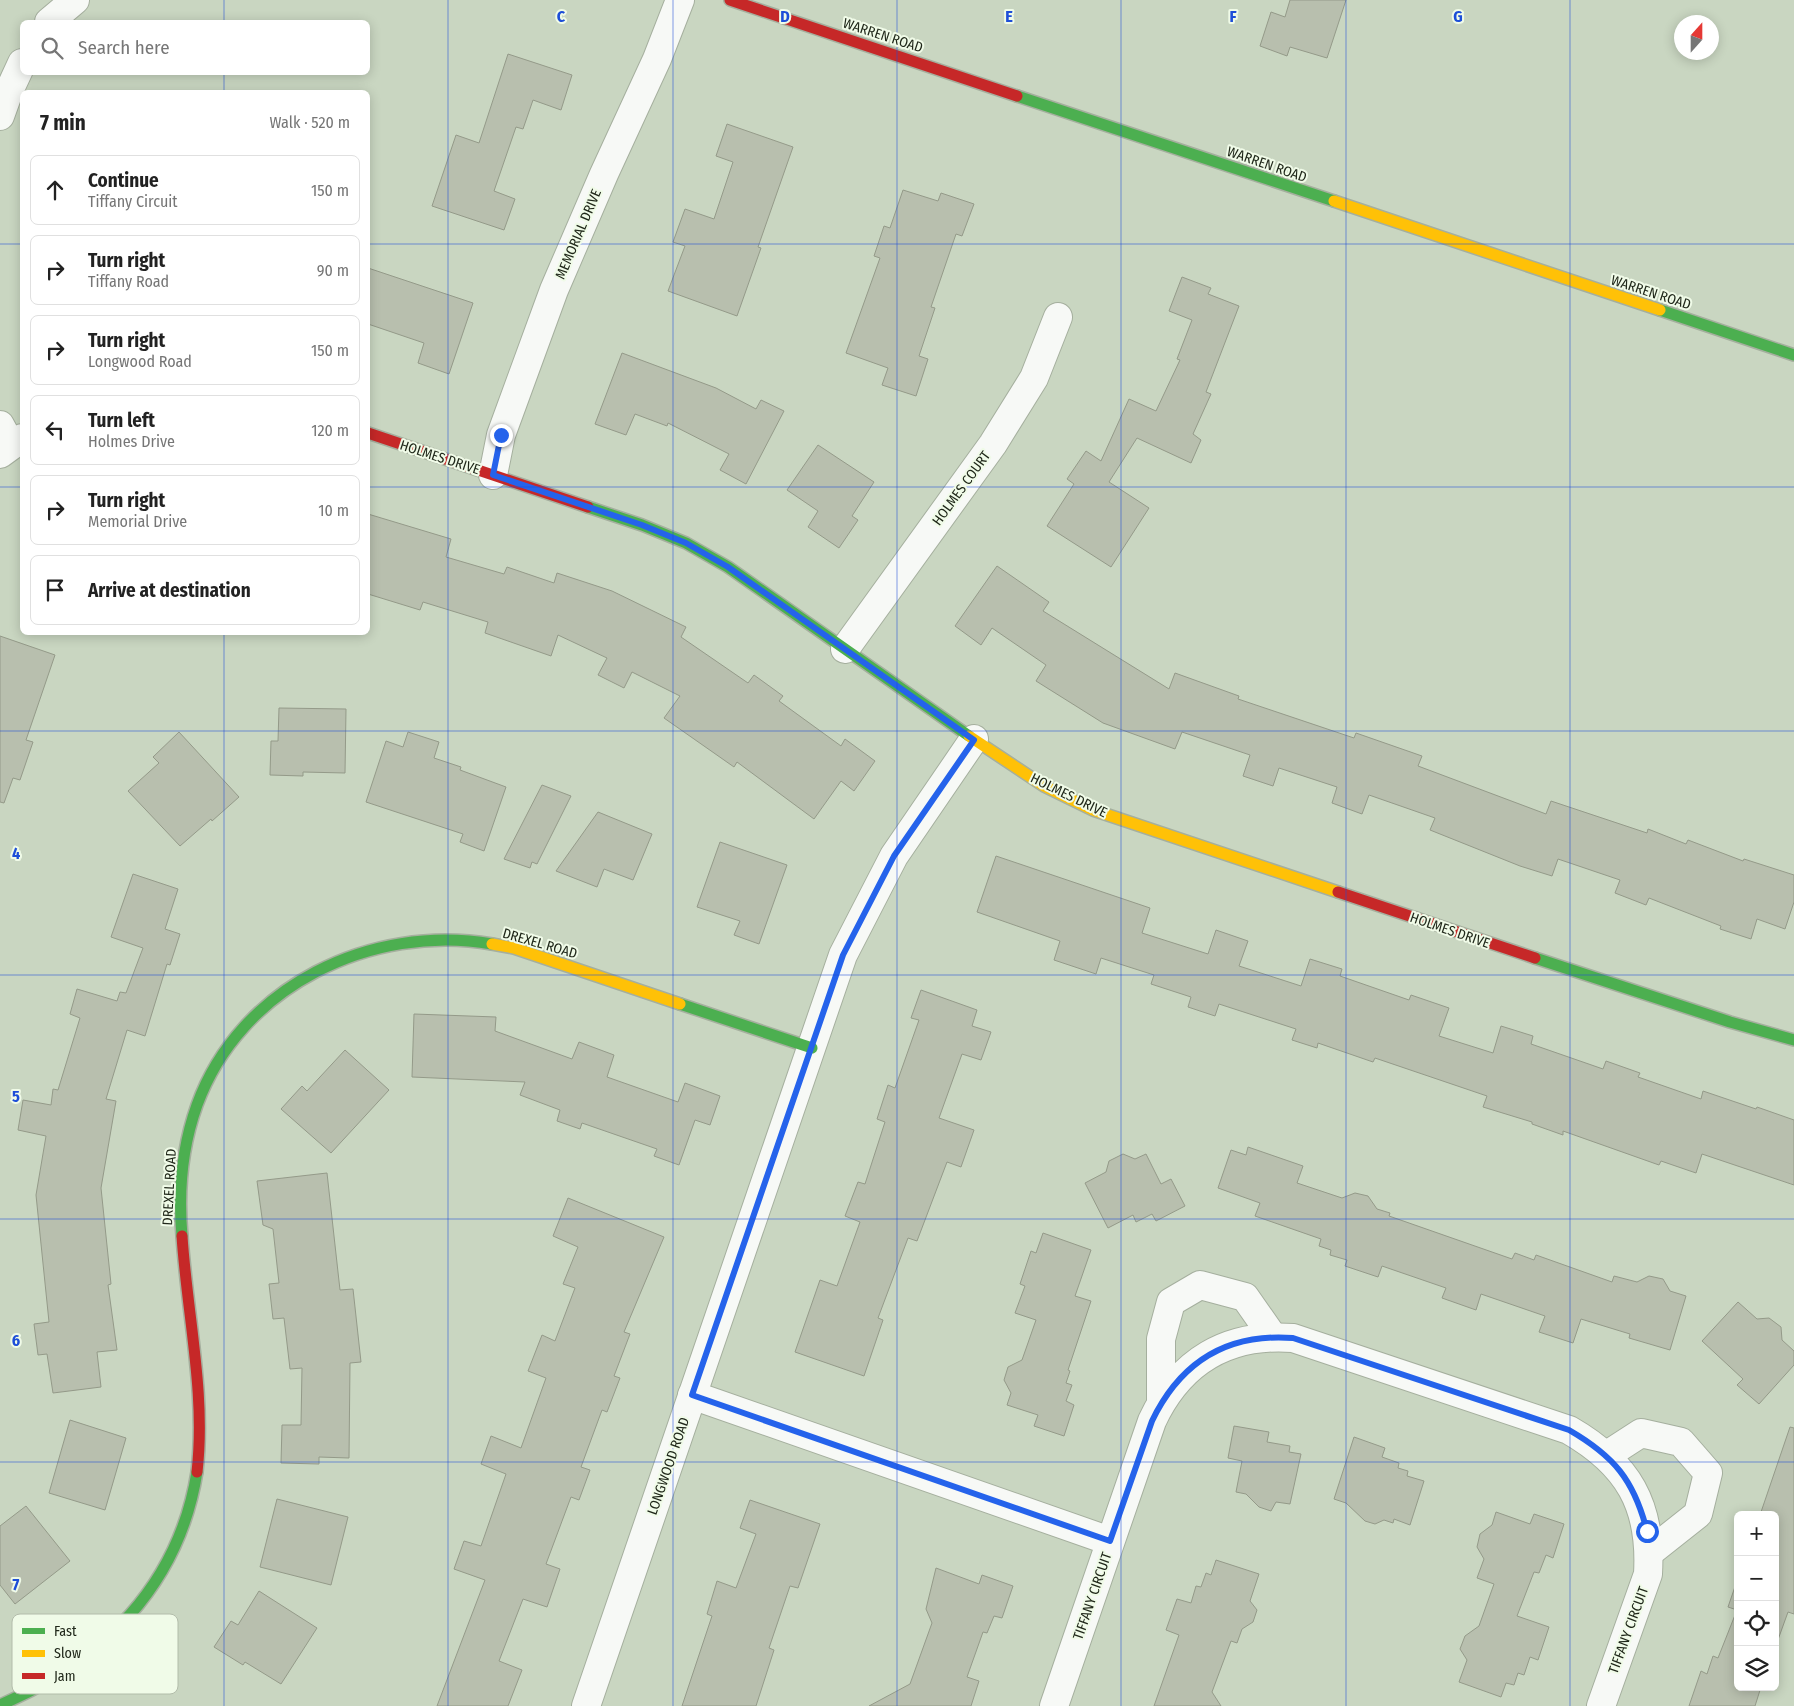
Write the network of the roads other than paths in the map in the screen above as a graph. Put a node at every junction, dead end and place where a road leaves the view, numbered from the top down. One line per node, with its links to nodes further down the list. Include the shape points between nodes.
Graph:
1 (75, 0): 4 (street)
2 (680, 0): 10 (street, MEMORIAL DRIVE, via 554,290 501,435)
3 (730, 0): 8 (street, WARREN ROAD)
4 (51, 20)
5 (20, 67): 6 (street)
6 (0, 116)
7 (1058, 317): 11 (street, HOLMES COURT, via 1034,378 993,444)
8 (1794, 355)
9 (370, 434): 10 (street, HOLMES DRIVE)
10 (493, 475): 11 (street, HOLMES DRIVE, via 686,543 728,567)
11 (845, 649): 12 (street, HOLMES DRIVE)
12 (974, 740): 13 (street, HOLMES DRIVE, via 1044,786 1093,810 1547,962); 14 (street, LONGWOOD ROAD, via 894,856 872,896 843,955)
13 (1794, 1040)
14 (812, 1048): 16 (street, LONGWOOD ROAD); 21 (street, DREXEL ROAD, via 514,948 464,939 411,941 363,951 316,970 274,998 244,1026 222,1054 190,1126 184,1154 182,1235 199,1405 197,1474 189,1507 165,1566)
15 (1273, 1337): 17 (street, TIFFANY CIRCUIT, via 1252,1339 1218,1350 1200,1360 1183,1374); 17 (street, TIFFANY CIRCUIT, via 1245,1297 1200,1285 1171,1302 1161,1339); 18 (street, TIFFANY CIRCUIT, via 1293,1338 1569,1430)
16 (692, 1395): 19 (street); 24 (street, LONGWOOD ROAD)
17 (1161, 1402): 19 (street, TIFFANY CIRCUIT)
18 (1606, 1455): 20 (street, TIFFANY CIRCUIT, via 1636,1496); 20 (street, via 1641,1433 1681,1442 1708,1472 1698,1514)
19 (1110, 1541): 25 (street, TIFFANY CIRCUIT)
20 (1650, 1552): 26 (street, TIFFANY CIRCUIT, via 1648,1574)
21 (131, 1614)
22 (26, 1694): 23 (street, DREXEL ROAD)
23 (0, 1705)
24 (586, 1706)
25 (1054, 1706)
26 (1601, 1706)

